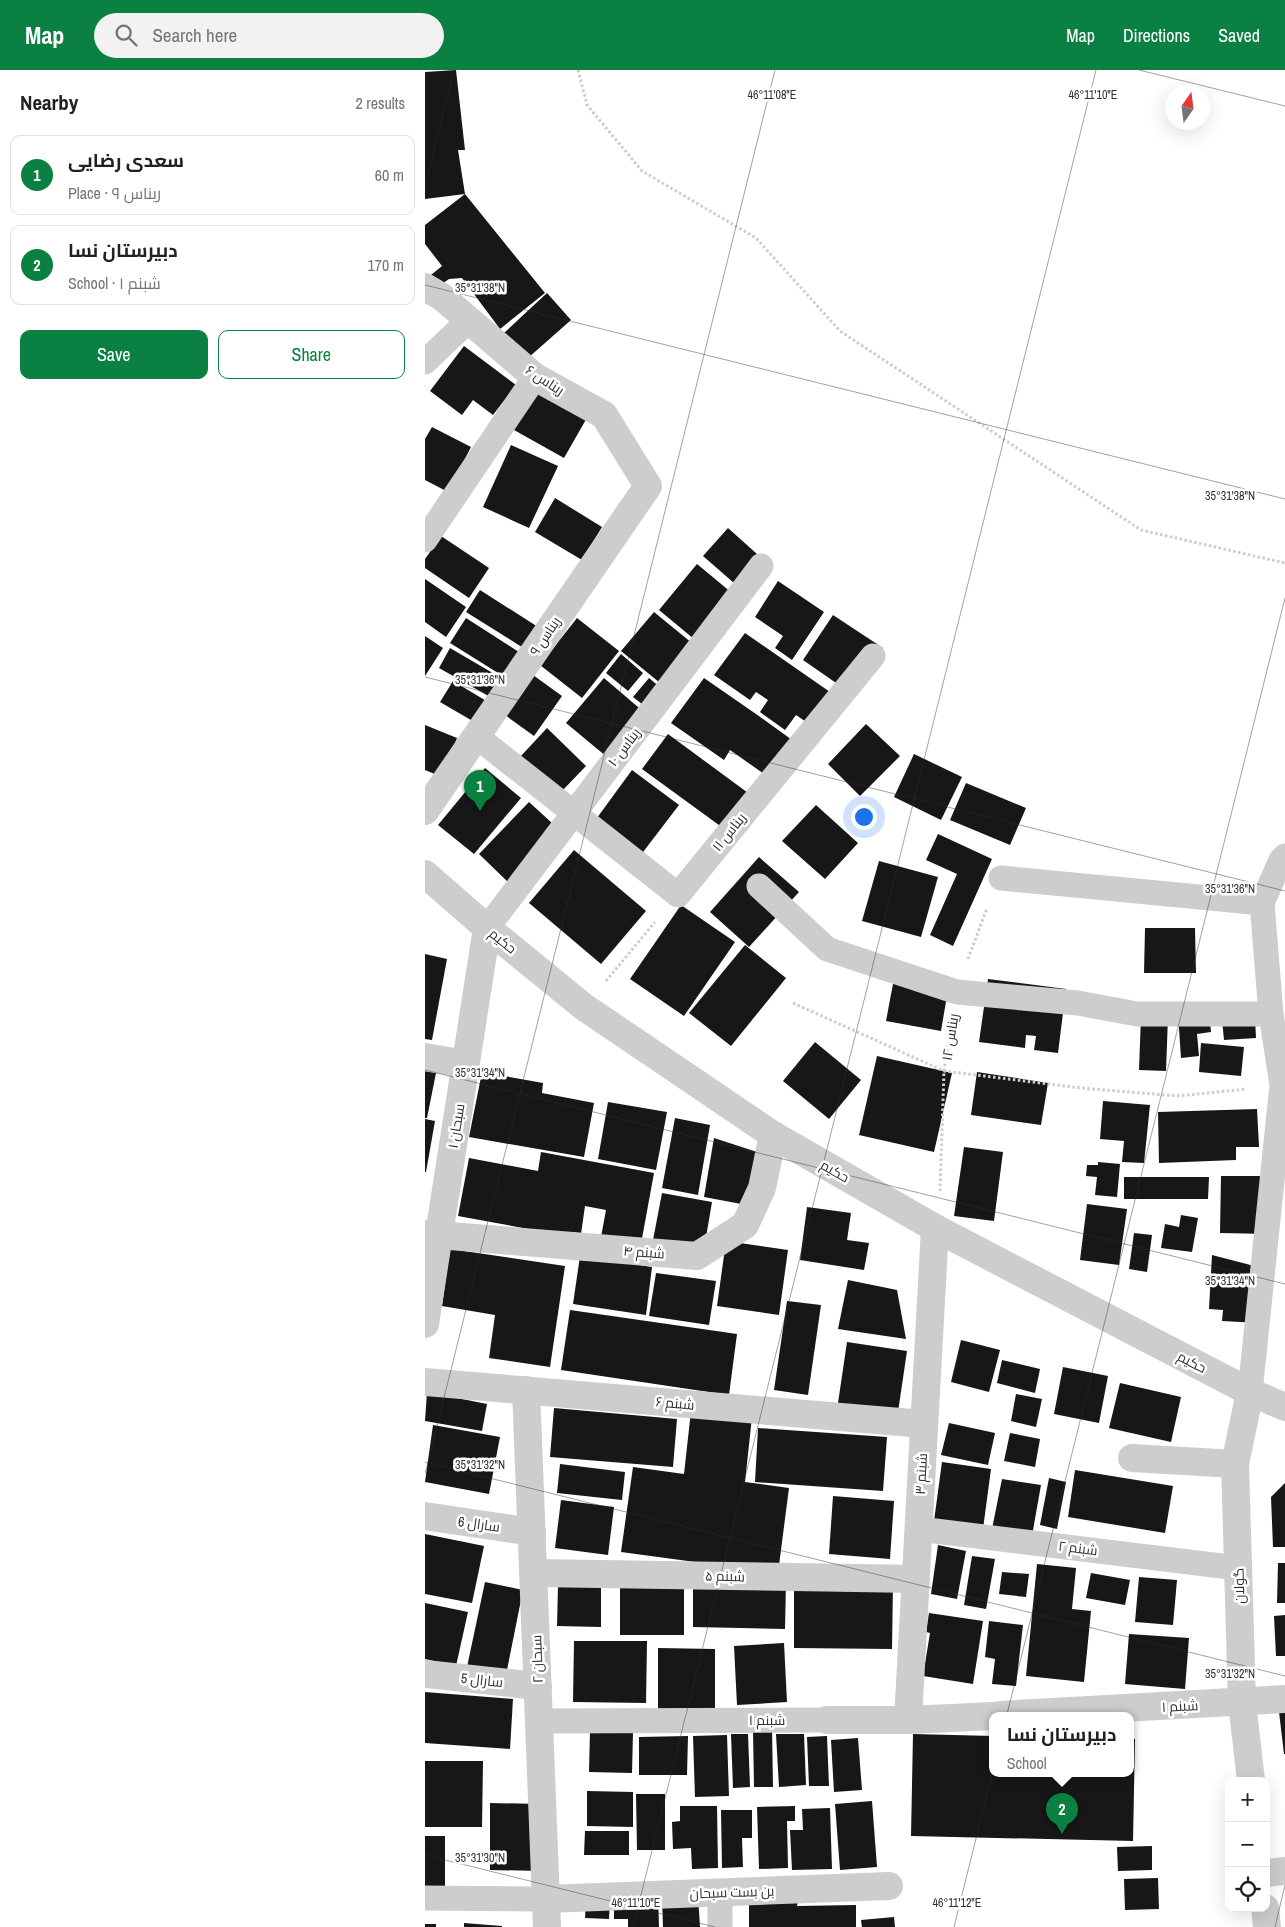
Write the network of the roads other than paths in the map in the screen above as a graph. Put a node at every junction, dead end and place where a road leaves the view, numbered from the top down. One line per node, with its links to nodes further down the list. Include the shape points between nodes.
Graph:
1 (425, 287): 2 (street, ریناس ۶)
2 (469, 320): 3 (lane); 4 (street, ریناس ۶)
3 (425, 362)
4 (535, 376): 5 (street, ریناس ۶, via 604,415); 6 (lane)
5 (648, 486): 9 (street, ریناس ۹)
6 (425, 540)
7 (761, 566): 11 (lane, ریناس ۱۰)
8 (873, 656): 11 (lane, ریناس ۱۱, via 678,895)
9 (476, 736): 10 (street, ریناس ۹); 11 (lane)
10 (425, 811)
11 (574, 813): 17 (lane, ریناس ۱۰)
12 (1285, 856): 16 (lane)
13 (425, 874): 17 (street, حکیم)
14 (1001, 878): 16 (lane)
15 (759, 886): 18 (lane, via 827,949 957,992 1078,1003 1137,1014)
16 (1262, 903): 18 (lane)
17 (487, 928): 20 (street, سبحان ۱); 22 (street, حکیم, via 584,1007)
18 (1271, 1014): 21 (lane)
19 (425, 1057): 20 (street)
20 (466, 1064): 24 (street, سبحان ۱)
21 (1283, 1085): 28 (lane)
22 (773, 1135): 23 (street, حکیم); 24 (street, شبنم ۴, via 761,1188 745,1225 697,1256)
23 (935, 1228): 28 (street, حکیم); 30 (street, شبنم ۳)
24 (432, 1235): 25 (street, سبحان ۱)
25 (425, 1324)
26 (425, 1382): 27 (street, شبنم ۶)
27 (526, 1390): 30 (street, شبنم ۶); 35 (street, سبحان ۲)
28 (1250, 1392): 29 (street, حکیم); 32 (street, گولان)
29 (1285, 1407)
30 (924, 1424): 34 (street, شبنم ۳)
31 (1131, 1458): 32 (street)
32 (1235, 1464): 36 (street, گولان)
33 (425, 1516): 35 (street, سارال 6)
34 (919, 1529): 36 (lane, شبنم ۲); 38 (street, شبنم ۳)
35 (532, 1532): 37 (street, سبحان ۲)
36 (1238, 1568): 42 (street, گولان)
37 (534, 1573): 38 (street, شبنم ۵); 40 (street, سبحان ۲)
38 (916, 1578): 46 (street, شبنم ۳)
39 (425, 1674): 40 (street, سارال 5)
40 (538, 1686): 47 (street, سبحان ۲)
41 (1285, 1698): 42 (street, شبنم ۱)
42 (1242, 1702): 43 (street, شبنم ۱); 48 (street, گولان)
43 (1055, 1712)
44 (989, 1716): 46 (street, شبنم ۱)
45 (827, 1720): 46 (street, شبنم ۱); 47 (lane, شبنم ۱)
46 (909, 1720)
47 (540, 1721): 54 (street, سبحان ۲)
48 (1251, 1777)
49 (1285, 1871): 50 (street)
50 (1270, 1873)
51 (889, 1886): 52 (street, بن بست سبحان)
52 (720, 1892): 54 (street, بن بست سبحان); 57 (lane)
53 (425, 1898): 54 (lane)
54 (546, 1899): 56 (street, سبحان ۲)
55 (1265, 1912): 58 (street)
56 (547, 1927)
57 (721, 1927)
58 (1267, 1927)

